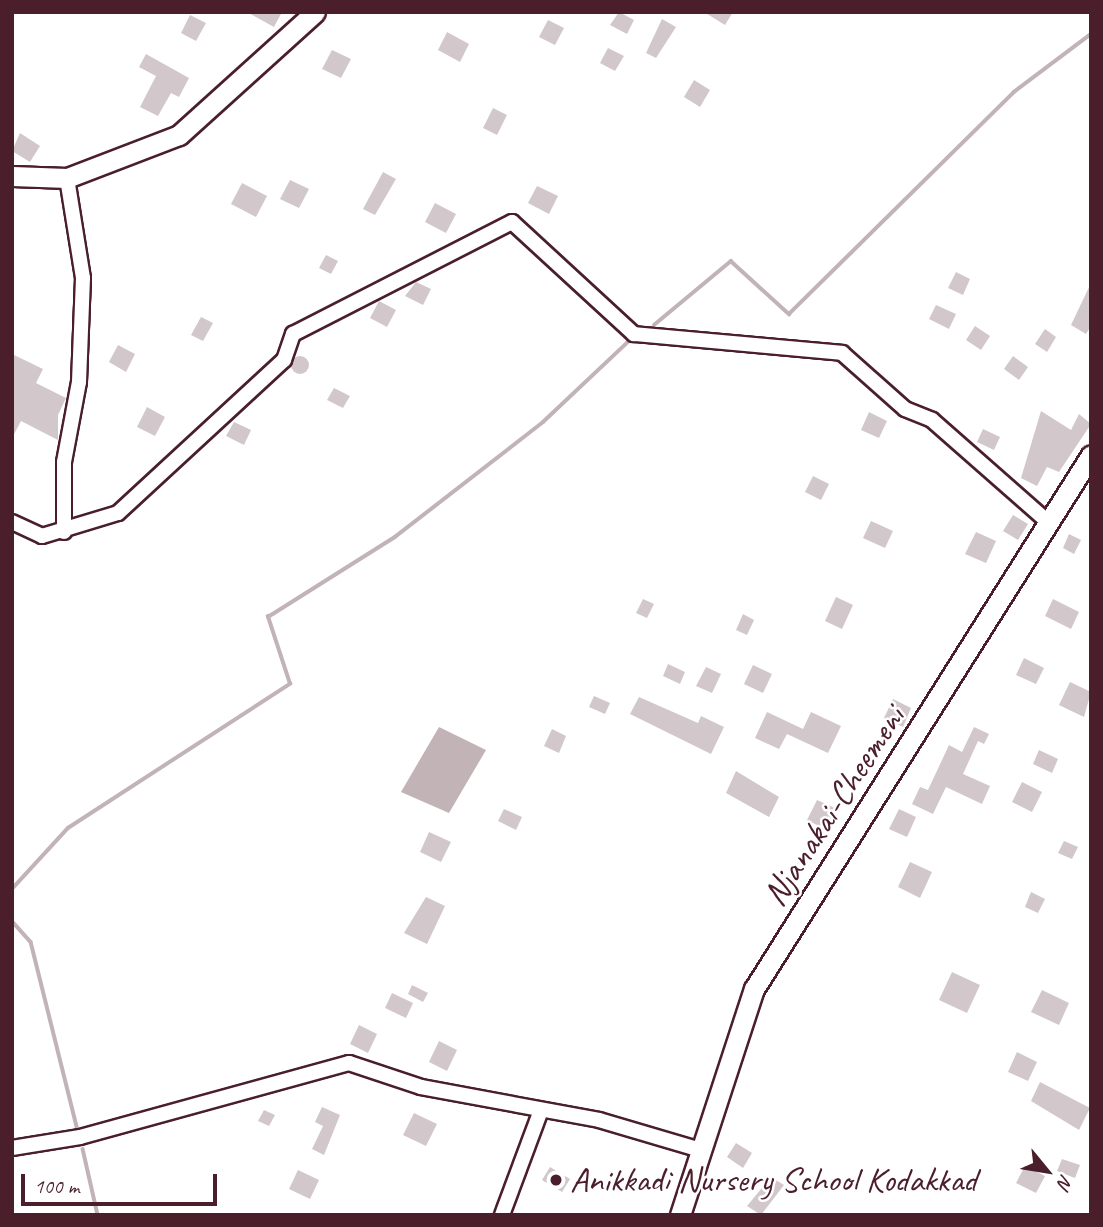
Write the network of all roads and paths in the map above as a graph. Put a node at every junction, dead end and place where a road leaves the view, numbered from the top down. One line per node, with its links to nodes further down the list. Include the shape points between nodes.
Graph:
1 (315, 12): 3 (main road, via 179,135)
2 (12, 176): 3 (main road)
3 (67, 178): 7 (street, via 83,278 79,382 64,462)
4 (1091, 455): 5 (main road, Njanakai-Cheemeni)
5 (1046, 520): 7 (street, via 932,420 905,409 842,353 634,334 512,222 293,334 284,360 153,487 118,513); 10 (main road, Njanakai-Cheemeni, via 898,768 754,989)
6 (12, 522): 7 (street, via 42,536)
7 (64, 532)
8 (541, 1110): 9 (street, via 421,1087 349,1063 80,1138); 10 (street); 11 (street)
9 (12, 1148)
10 (701, 1150): 12 (main road, Njanakai-Cheemeni)
11 (502, 1215)
12 (680, 1215)

